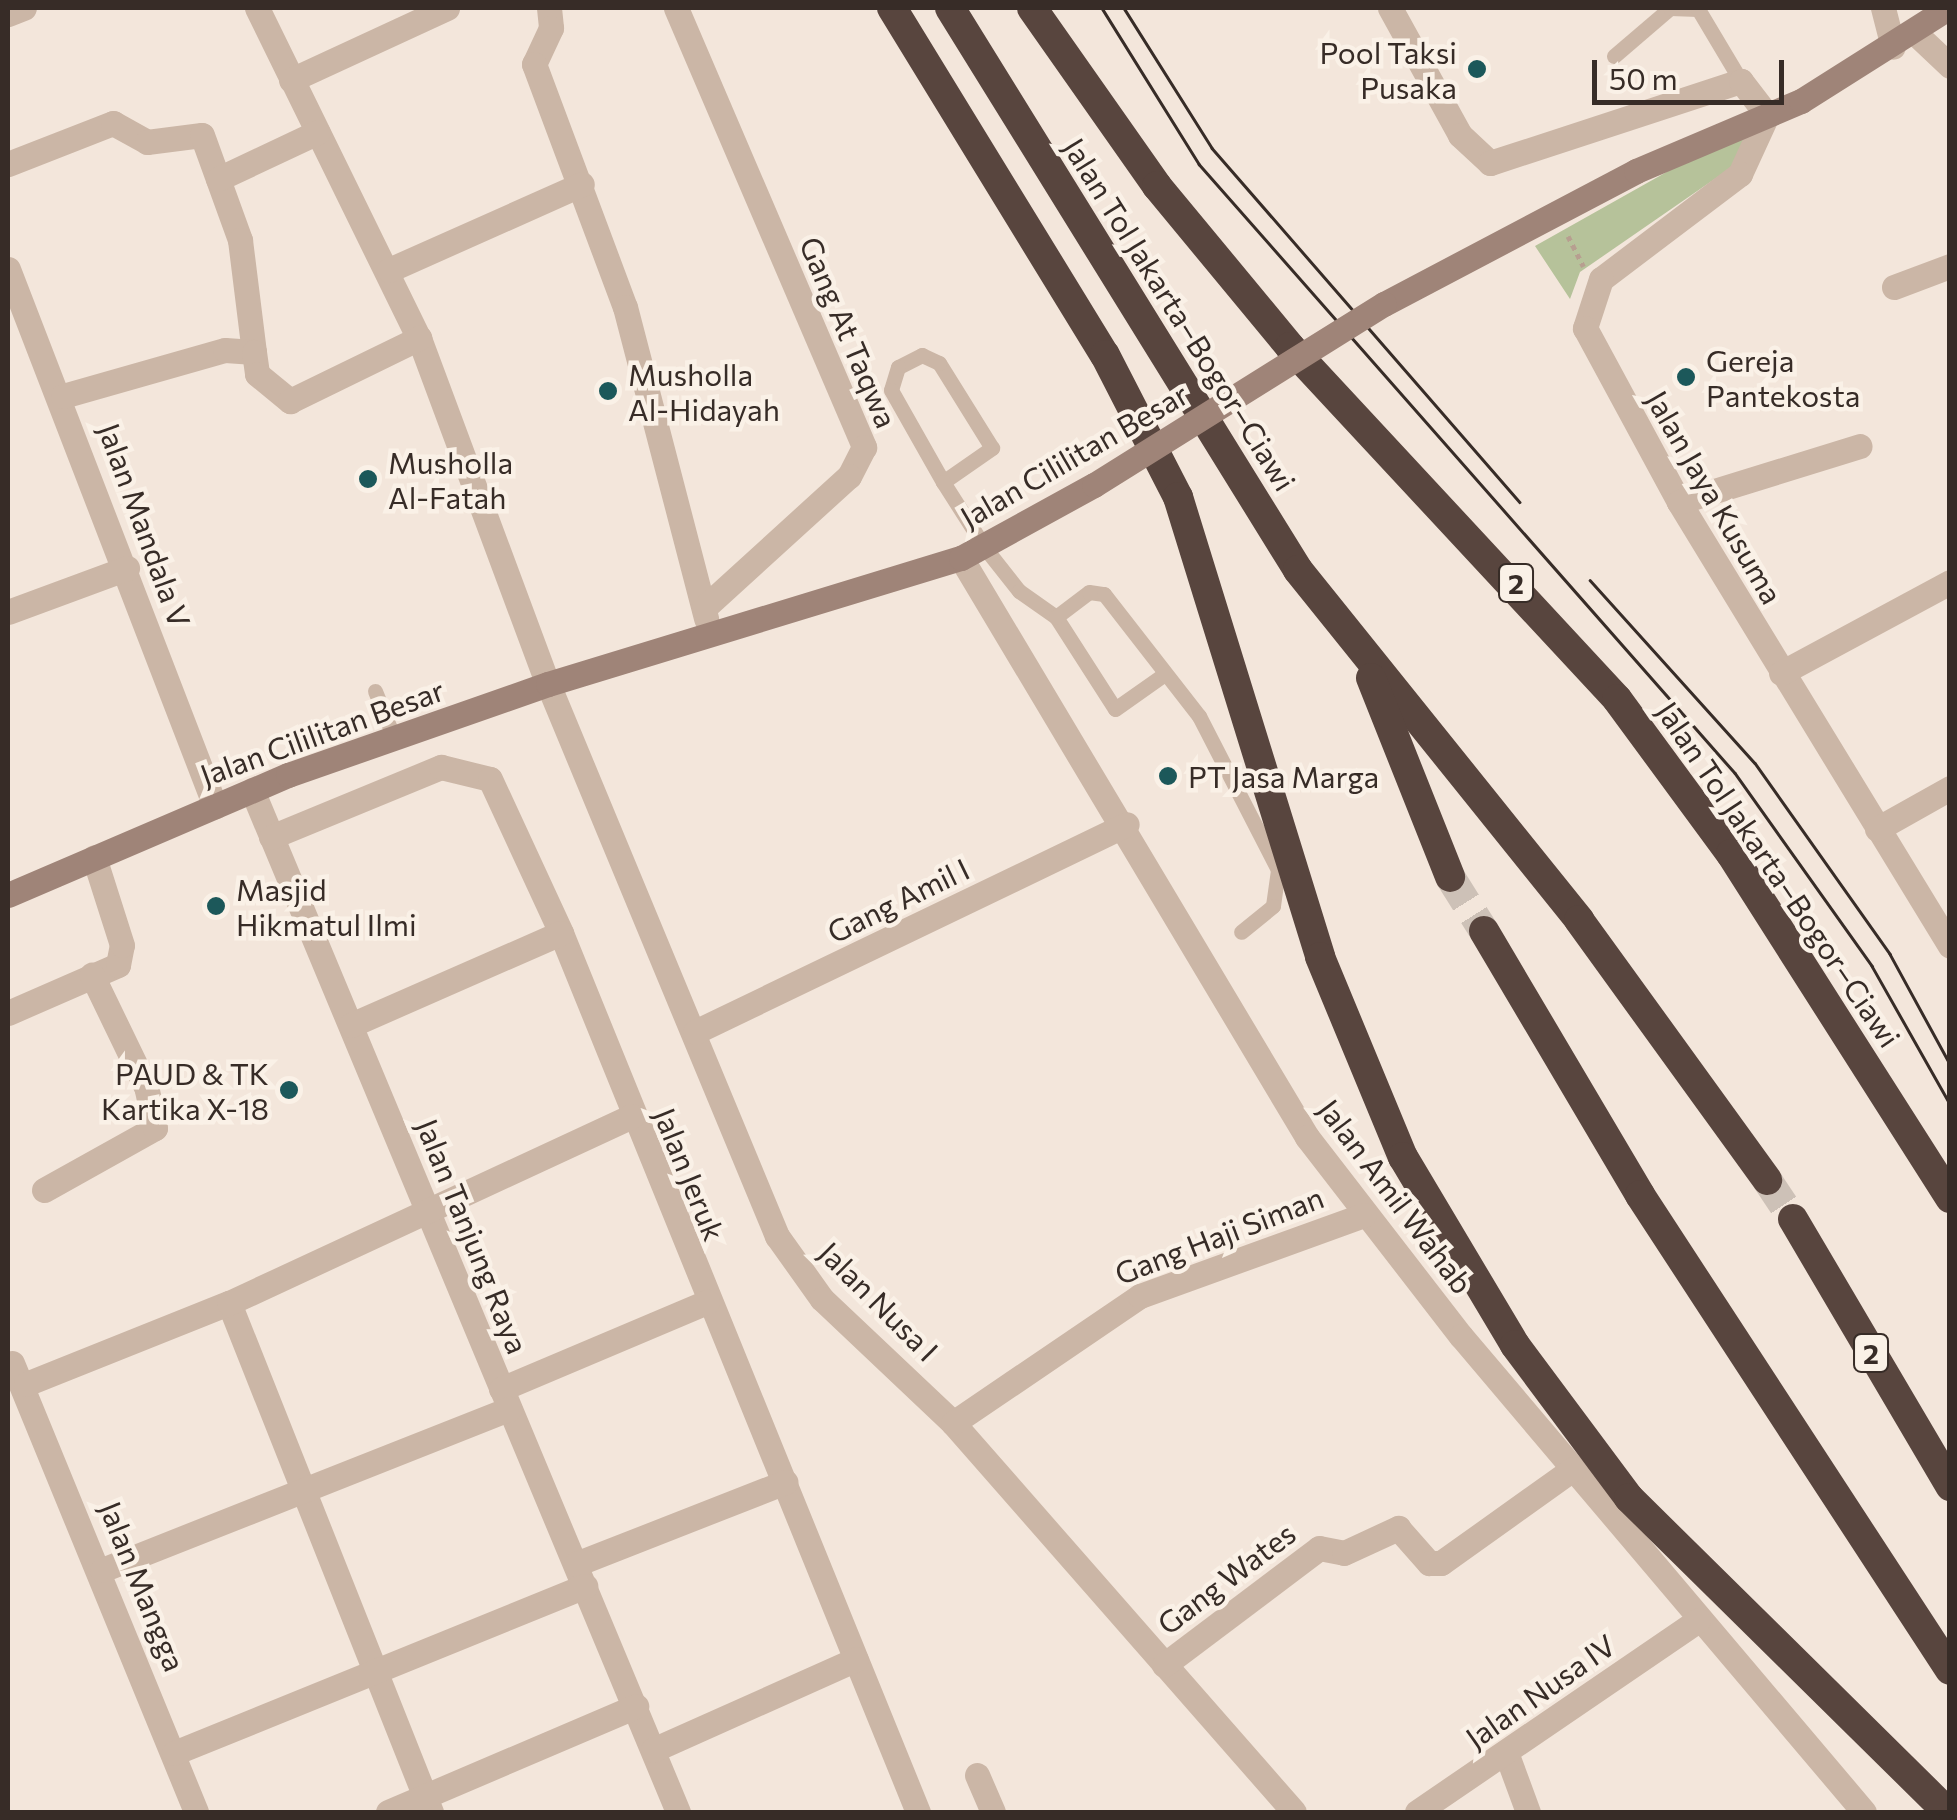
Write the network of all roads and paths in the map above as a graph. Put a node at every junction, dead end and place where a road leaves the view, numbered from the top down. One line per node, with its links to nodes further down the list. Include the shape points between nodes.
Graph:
1 (24, 8): 12 (street)
2 (257, 8): 17 (street, Jalan Nusa I)
3 (447, 8): 17 (street)
4 (549, 8): 23 (street, via 551,28 534,64)
5 (676, 8): 39 (street, Gang At Taqwa, via 864,447 849,476)
6 (892, 8): 100 (highway, via 1105,355 1178,497 1320,957 1402,1157 1515,1345 1629,1498)
7 (950, 8): 40 (highway, Jalan Tol Jakarta–Bogor–Ciawi, via 1206,427)
8 (1032, 8): 66 (highway, Jalan Tol Jakarta–Bogor–Ciawi / 2, via 1157,186 1290,347 1616,700 1731,854)
9 (1390, 8): 18 (street, via 1460,136 1490,164)
10 (1883, 8): 14 (street)
11 (1948, 8): 13 (street, Jalan Cililitan Besar)
12 (8, 14)
13 (1920, 30): 14 (street, Jalan Cililitan Besar); 16 (street)
14 (1893, 48): 19 (street, Jalan Cililitan Besar)
15 (1614, 56): 18 (lane, via 1670,8 1698,8)
16 (1950, 66)
17 (292, 80): 20 (street, Jalan Nusa I)
18 (1742, 81): 19 (street)
19 (1767, 115): 33 (street, Jalan Jaya Kusuma, via 1740,174 1620,260 1583,314 1589,343); 34 (street, Jalan Cililitan Besar, bridge, via 1620,179 1384,304)
20 (318, 132): 22 (street); 26 (street, Jalan Nusa I)
21 (8, 164): 22 (street, via 113,122 147,142 199,133)
22 (218, 179): 29 (street, via 240,240)
23 (582, 184): 26 (street); 39 (street, via 625,306)
24 (1950, 266): 27 (street)
25 (8, 270): 30 (street, Jalan Mandala V)
26 (389, 270): 28 (street, Jalan Nusa I)
27 (1894, 288)
28 (420, 338): 29 (street, via 290,401 258,374); 43 (street, Jalan Nusa I)
29 (254, 352): 30 (street, via 225,350)
30 (64, 396): 35 (street, Jalan Mandala V)
31 (1860, 446): 33 (street)
32 (944, 482): 32 (lane, via 892,390 898,366 922,354 939,363 992,448); 34 (lane)
33 (1679, 502): 41 (street, Jalan Jaya Kusuma)
34 (973, 553): 38 (lane); 39 (street, Jalan Cililitan Besar); 49 (street, Jalan Amil Wahab)
35 (126, 568): 37 (street); 48 (street, Jalan Mandala V)
36 (1950, 582): 41 (street)
37 (8, 612)
38 (1056, 617): 42 (lane, via 1089,592 1104,594); 42 (lane, via 1114,709)
39 (707, 620): 43 (street, Jalan Cililitan Besar)
40 (1360, 652): 53 (highway, Jalan Tol Jakarta–Bogor–Ciawi); 64 (highway, Jalan Tol Jakarta–Bogor–Ciawi, via 1578,920)
41 (1781, 673): 50 (street, Jalan Jaya Kusuma)
42 (1162, 676): 56 (lane, via 1199,716 1278,870 1273,906)
43 (548, 684): 45 (street, Jalan Cililitan Besar); 62 (street, Jalan Nusa I)
44 (375, 692): 45 (lane)
45 (394, 738): 47 (street, Jalan Cililitan Besar)
46 (1950, 788): 50 (street)
47 (252, 790): 48 (street, Jalan Cililitan Besar); 51 (street, Jalan Tanjung Raya)
48 (215, 806): 52 (street, Jalan Cililitan Besar)
49 (1127, 824): 62 (street, Gang Amil I); 68 (street, Jalan Amil Wahab, via 1307,1137)
50 (1877, 829): 58 (street, Jalan Jaya Kusuma)
51 (271, 837): 55 (street, Jalan Jeruk, via 441,768 482,773); 61 (street, Jalan Tanjung Raya)
52 (94, 857): 54 (street, Jalan Cililitan Besar); 59 (street, via 122,957)
53 (1450, 877)
54 (8, 895)
55 (561, 932): 61 (street); 63 (street, Jalan Jeruk)
56 (1241, 932)
57 (1484, 932): 83 (highway, via 1640,1194)
58 (1950, 946)
59 (92, 975): 60 (street); 65 (street, via 155,1128)
60 (8, 1012)
61 (351, 1025): 67 (street, Jalan Tanjung Raya)
62 (695, 1032): 73 (street, Jalan Nusa I, via 792,1260)
63 (632, 1116): 67 (street, Jalan Mangga); 70 (street, Jalan Jeruk)
64 (1768, 1180)
65 (44, 1190)
66 (1950, 1198)
67 (430, 1214): 71 (street, Jalan Mangga); 72 (street, Jalan Tanjung Raya)
68 (1364, 1215): 73 (street, Gang Haji Siman, via 1140,1296); 74 (street, Jalan Amil Wahab)
69 (1793, 1219): 76 (highway, 2)
70 (707, 1302): 72 (street); 75 (street, Jalan Jeruk)
71 (229, 1303): 77 (street); 78 (street, Jalan Mangga, via 19,1374)
72 (505, 1399): 77 (street); 79 (street, Jalan Tanjung Raya)
73 (952, 1423): 82 (street, Jalan Nusa I)
74 (1573, 1469): 80 (street, Jalan Amil Wahab); 82 (street, Gang Wates, via 1441,1563 1429,1563 1398,1528 1344,1553 1318,1548)
75 (786, 1482): 79 (street); 81 (street, Jalan Jeruk)
76 (1950, 1486)
77 (305, 1492): 78 (street); 84 (street)
78 (102, 1570): 87 (street, Jalan Mangga)
79 (580, 1575): 84 (street); 85 (street, Jalan Tanjung Raya)
80 (1698, 1620): 88 (street, Jalan Nusa IV); 99 (street, Jalan Amil Wahab)
81 (856, 1658): 86 (street); 94 (street, Jalan Jeruk)
82 (1164, 1665): 96 (street, Jalan Nusa I)
83 (1950, 1670)
84 (378, 1673): 87 (street); 90 (street)
85 (636, 1706): 86 (street, Jalan Tanjung Raya); 90 (street)
86 (653, 1750): 93 (street, Jalan Tanjung Raya)
87 (174, 1753): 91 (street, Jalan Mangga)
88 (1507, 1755): 97 (street, Jalan Nusa IV); 98 (street)
89 (978, 1774): 95 (street)
90 (428, 1804): 92 (street)
91 (196, 1812)
92 (388, 1812)
93 (678, 1812)
94 (918, 1812)
95 (994, 1812)
96 (1294, 1812)
97 (1417, 1812)
98 (1528, 1812)
99 (1864, 1812)
100 (1947, 1812)

